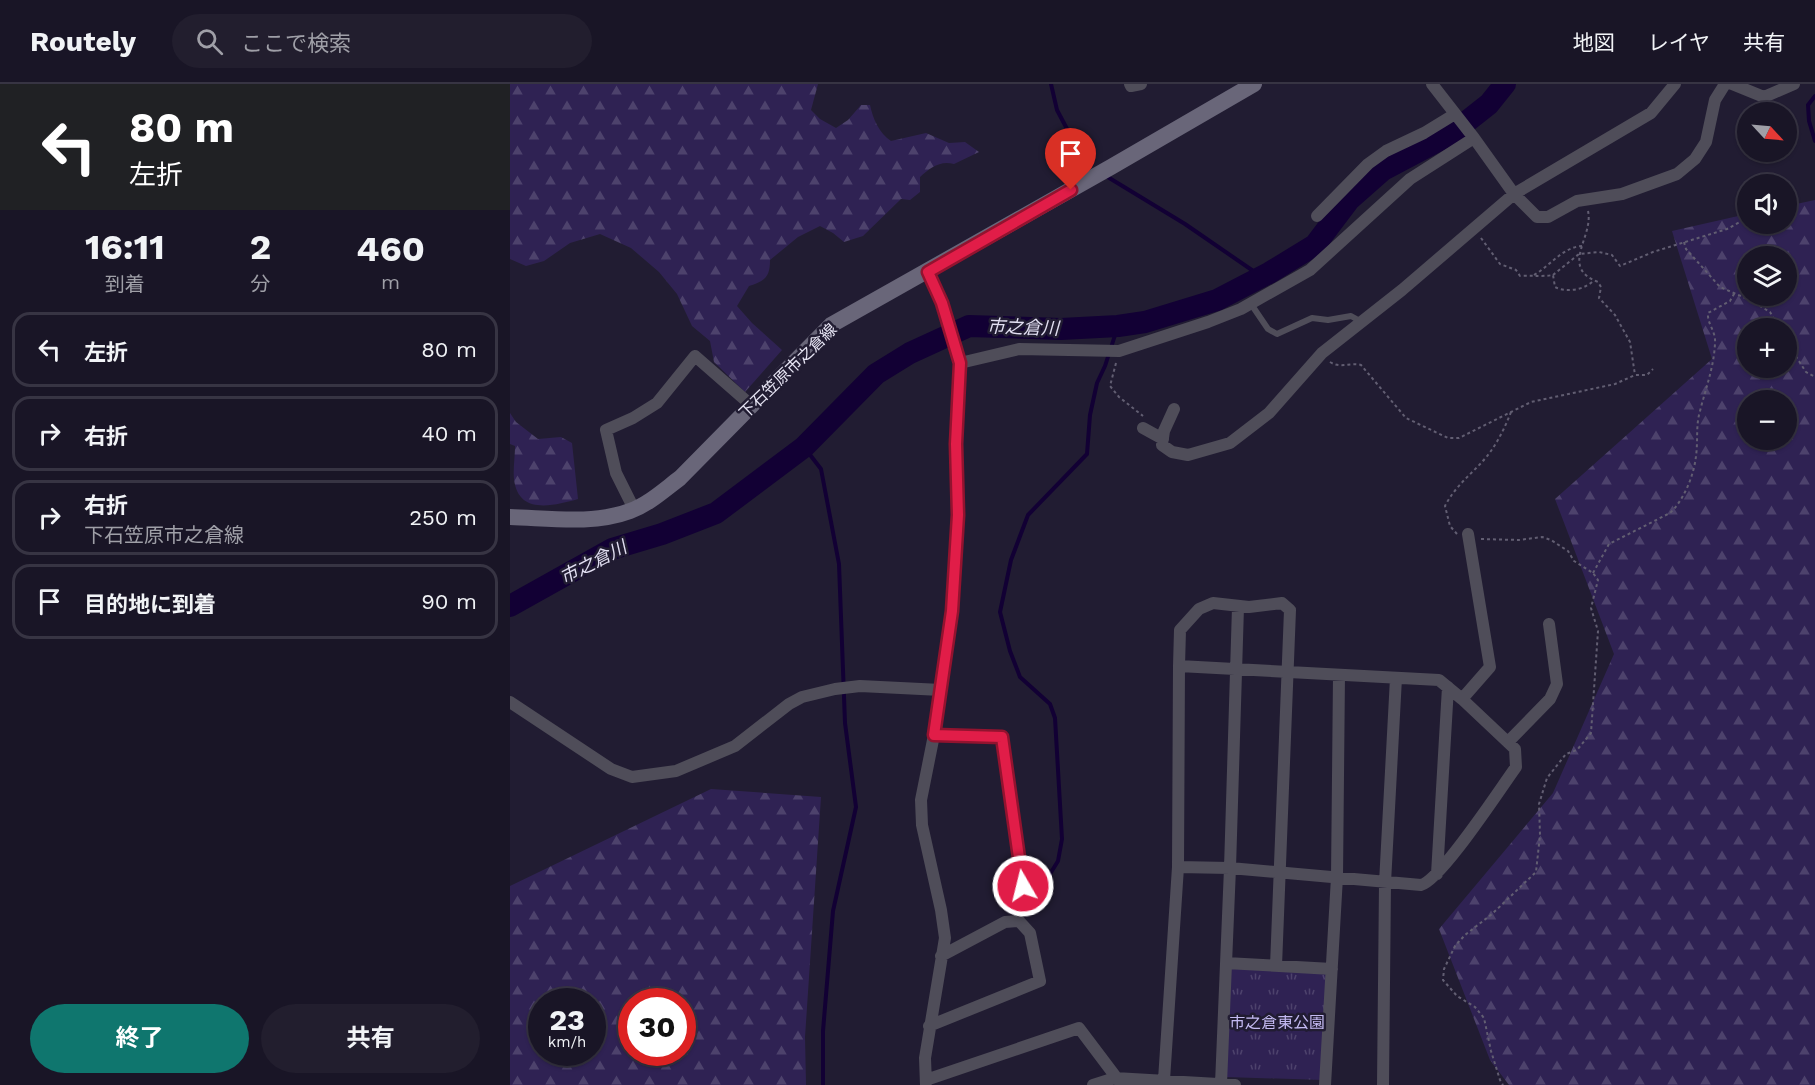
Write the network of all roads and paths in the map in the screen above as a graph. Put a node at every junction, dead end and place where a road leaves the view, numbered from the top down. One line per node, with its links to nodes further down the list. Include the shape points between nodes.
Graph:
1 (1130, 84): 2 (street)
2 (1141, 84)
3 (1254, 84): 19 (main road, 下石笠原市之倉線)
4 (1432, 84): 9 (street)
5 (1676, 84): 11 (street, via 1651,113)
6 (1725, 84): 12 (street, via 1715,100 1706,142 1695,159 1677,174 1622,194)
7 (1732, 84): 8 (street, via 1764,97)
8 (1794, 84)
9 (1455, 114): 10 (street); 13 (street, via 1368,164)
10 (1474, 138): 11 (street); 24 (street, via 1410,179 1310,270)
11 (1514, 194): 12 (street, via 1537,217 1548,217); 15 (street)
12 (1583, 200): 17 (path, via 1589,222)
13 (1317, 216)
14 (1737, 224): 16 (path)
15 (1473, 229): 21 (path, via 1500,264 1516,270 1520,276); 26 (street)
16 (1684, 242): 18 (path, via 1620,266 1605,253); 23 (path, via 1720,287)
17 (1582, 246): 18 (path); 21 (path, via 1565,251)
18 (1579, 254): 20 (path); 22 (path, via 1580,266)
19 (928, 272): 30 (street); 34 (main road, 下石笠原市之倉線, via 831,325)
20 (1553, 274): 21 (path, via 1539,278); 22 (path, via 1555,287 1563,291 1590,285)
21 (1534, 275)
22 (1594, 280): 32 (path, via 1601,287 1599,298 1615,315 1630,342)
23 (1734, 294): 25 (path, via 1770,312); 42 (path, via 1730,301 1708,313 1715,343 1710,380 1699,413 1690,479 1670,513 1609,544)
24 (1251, 303): 26 (lane, via 1268,329 1277,334 1312,318 1351,316); 27 (street, via 1208,322)
25 (1773, 318)
26 (1360, 321): 28 (street)
27 (1119, 351): 30 (street, via 1019,350); 37 (path, via 1110,386)
28 (1322, 353): 36 (path, via 1337,366 1361,365 1401,414 1448,438 1459,438); 38 (street, via 1269,413 1230,443 1188,454 1172,452 1162,445)
29 (1797, 358): 33 (path, via 1806,372)
30 (960, 363): 51 (street, via 958,515 952,611)
31 (1653, 369): 32 (path, via 1647,375)
32 (1635, 375): 36 (path, via 1616,384 1531,402)
33 (1815, 377)
34 (752, 405): 39 (main road, 下石笠原市之倉線, via 680,478); 39 (street, via 695,356 657,402 606,430 616,473)
35 (1174, 409): 38 (street)
36 (1511, 412): 41 (path, via 1484,460 1453,491 1445,506 1450,526 1457,534)
37 (1144, 423): 38 (street)
38 (1163, 439)
39 (634, 509): 40 (main road, 下石笠原市之倉線, via 597,519)
40 (510, 517)
41 (1469, 536): 42 (path, via 1519,540 1542,537 1559,544 1574,561); 52 (street, via 1490,667)
42 (1593, 573): 76 (path, via 1598,580 1591,608 1598,631 1591,733 1577,750 1566,754 1547,778 1539,804 1536,872 1465,935 1444,969 1443,980 1484,1018)
43 (1238, 607): 45 (street, via 1213,603 1199,609 1180,630); 46 (street); 47 (street, via 1282,603 1290,610)
44 (1549, 624): 55 (street, via 1557,684 1550,699)
45 (1179, 666): 46 (street); 56 (street)
46 (1235, 670): 47 (street); 57 (street)
47 (1287, 673): 48 (street); 58 (street)
48 (1339, 675): 49 (street); 60 (street)
49 (1396, 678): 50 (street, via 1439,680); 61 (street)
50 (1448, 687): 52 (street); 59 (street)
51 (941, 690): 53 (street, via 860,686 802,698 735,746 676,771 632,777 610,769); 54 (street)
52 (1462, 699): 55 (street)
53 (510, 702)
54 (934, 735): 62 (street, via 1002,737); 63 (street, via 921,800 922,825 945,938)
55 (1508, 742): 59 (street, via 1515,749 1516,767)
56 (1178, 867): 57 (street); 68 (street)
57 (1230, 868): 58 (street); 64 (street)
58 (1280, 872): 60 (street); 65 (street)
59 (1437, 874): 61 (street, via 1421,885)
60 (1337, 878): 61 (street); 66 (street)
61 (1385, 883): 75 (street)
62 (1023, 886)
63 (941, 956): 67 (street); 67 (street, via 1005,922 1019,921 1030,933 1040,981)
64 (1226, 963): 65 (street); 71 (street)
65 (1276, 966): 66 (street)
66 (1332, 969): 74 (street)
67 (929, 1026): 69 (street)
68 (1164, 1080): 70 (street); 71 (street)
69 (926, 1082): 70 (street, via 1079,1028)
70 (1119, 1082): 72 (street)
71 (1221, 1084): 73 (street)
72 (1093, 1085)
73 (1235, 1085)
74 (1325, 1085)
75 (1383, 1085)
76 (1503, 1085)

